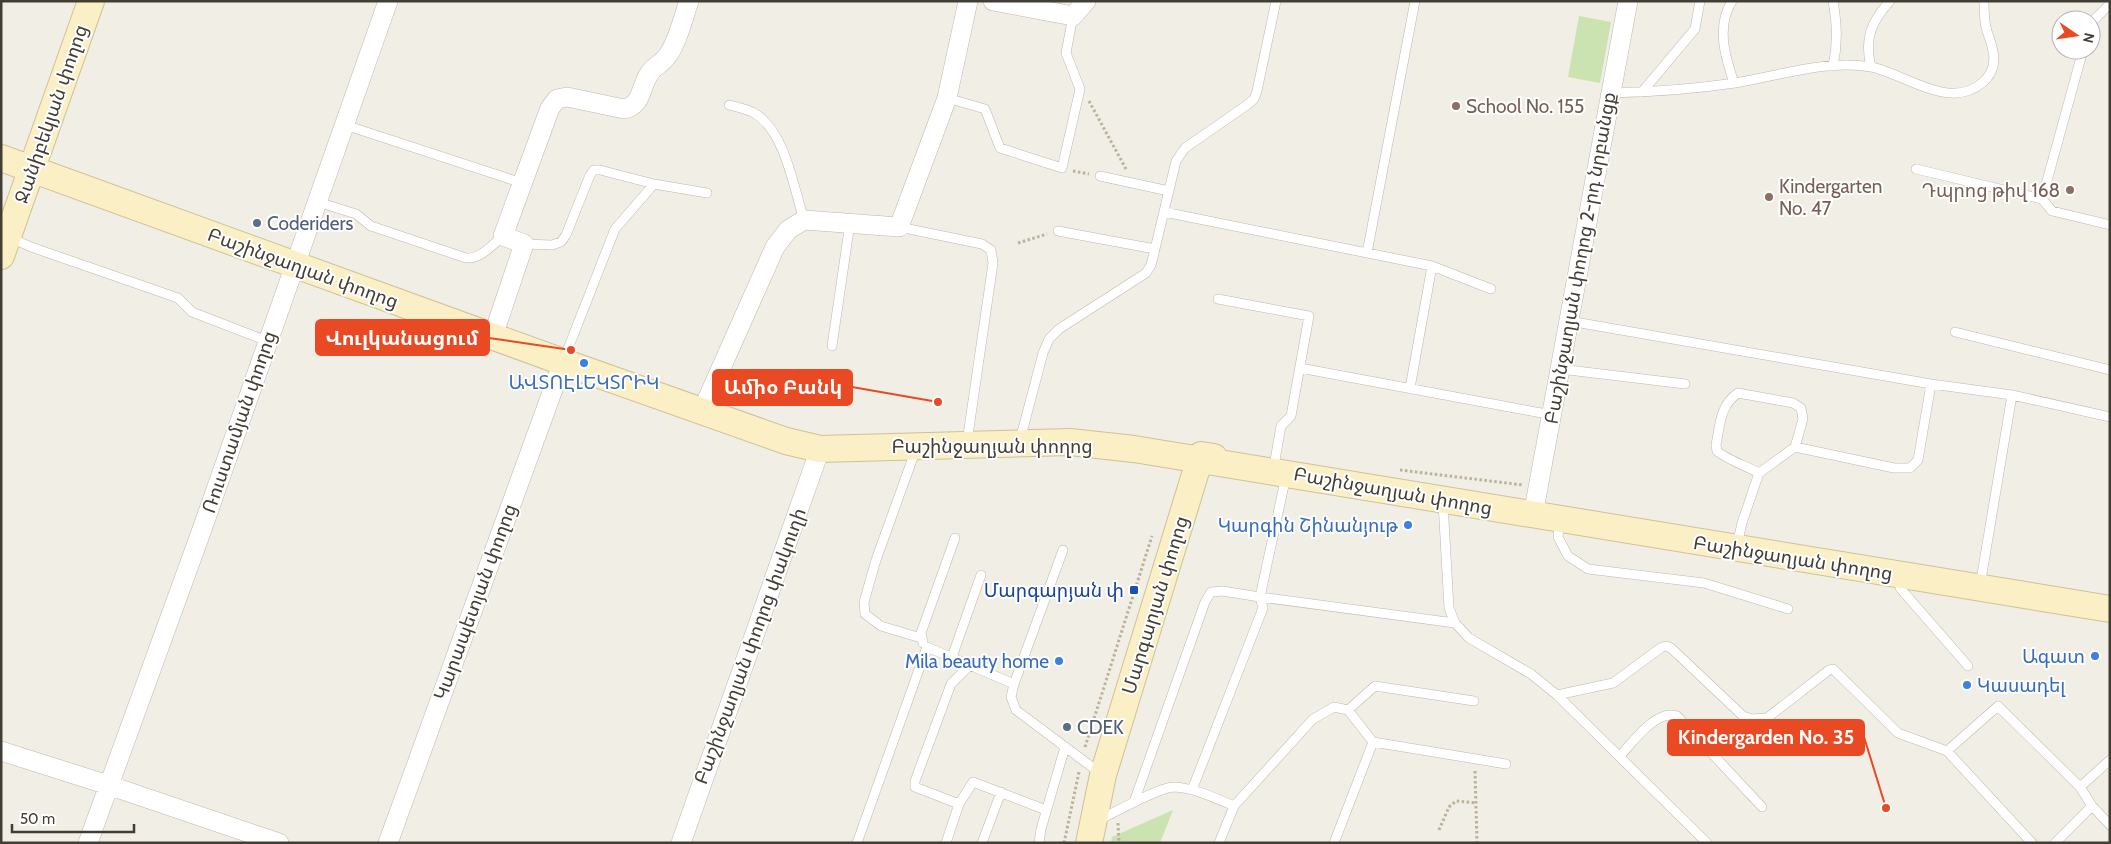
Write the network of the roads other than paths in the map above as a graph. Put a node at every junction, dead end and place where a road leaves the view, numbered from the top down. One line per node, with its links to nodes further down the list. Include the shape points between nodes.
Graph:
1 (91, 1): 28 (main road, Ջանիբեկյան փողոց)
2 (388, 1): 26 (street, Ռուստամյան փողոց)
3 (689, 1): 31 (street, via 670,53 648,75 632,108 567,96 558,99 550,108)
4 (968, 1): 24 (street)
5 (993, 1): 17 (street)
6 (1086, 1): 17 (street)
7 (1276, 1): 33 (lane, via 1254,99 1185,148 1176,161)
8 (1416, 1): 47 (lane)
9 (1628, 1): 23 (street, Բաշինջաղյան փողոց 2-րդ նրբանցք)
10 (1700, 1): 22 (lane, via 1695,29)
11 (1732, 1): 21 (lane, via 1723,22 1724,51)
12 (1833, 1): 19 (lane, via 1837,47)
13 (1890, 1): 20 (lane, via 1874,21 1868,55)
14 (1984, 1): 20 (lane, via 1984,17 1994,47 1995,62 1991,74 1980,84 1953,93 1928,90)
15 (2110, 4): 16 (lane)
16 (2101, 13)
17 (1073, 16): 24 (lane, via 1066,53 1080,89 1062,168 1000,148 984,109)
18 (2080, 60): 35 (lane)
19 (1833, 66): 20 (lane); 21 (lane)
20 (1871, 67)
21 (1734, 83): 22 (lane)
22 (1642, 92): 23 (lane)
23 (1611, 93): 52 (street, Բաշինջաղյան փողոց 2-րդ նրբանցք)
24 (947, 98): 41 (street)
25 (729, 105): 38 (lane, via 754,113 768,123 786,159)
26 (345, 126): 31 (lane); 36 (street, Ռուստամյան փողոց)
27 (1, 158): 28 (main road, Բաշինջաղյան փողոց)
28 (32, 169): 45 (main road, Ջանիբեկյան փողոց); 48 (main road, Բաշինջաղյան փողոց)
29 (1916, 169): 35 (lane)
30 (1100, 176): 33 (lane)
31 (522, 183): 43 (street)
32 (654, 184): 34 (lane); 44 (lane, via 594,170 561,242 552,245); 57 (lane, via 614,230)
33 (1169, 191): 37 (lane)
34 (707, 193)
35 (2042, 199): 40 (lane, via 2052,211)
36 (318, 202): 43 (lane, via 356,214 372,226 466,258 480,255); 48 (street, Ռուստամյան փողոց)
37 (1164, 212): 46 (lane); 47 (lane)
38 (804, 220): 39 (street); 65 (street, via 788,230 775,247)
39 (850, 223): 41 (street); 56 (lane)
40 (2110, 225)
41 (899, 227): 69 (lane, via 982,244 991,250 993,263)
42 (1058, 231): 46 (lane)
43 (503, 236): 44 (street)
44 (524, 244): 54 (street)
45 (5, 246): 55 (lane, via 31,247 178,298 192,312)
46 (1155, 249): 68 (lane, via 1146,273 1059,329 1049,339)
47 (1367, 253): 49 (lane)
48 (295, 266): 54 (main road, Բաշինջաղյան փողոց); 55 (street, Ռուստամյան փողոց)
49 (1432, 266): 50 (lane); 63 (lane)
50 (1491, 289)
51 (1218, 299): 58 (lane, via 1309,316)
52 (1569, 321): 59 (street, Բաշինջաղյան փողոց 2-րդ նրբանցք); 62 (lane)
53 (1955, 332): 60 (lane)
54 (494, 336): 57 (main road, Բաշինջաղյան փողոց)
55 (267, 341): 107 (street, Ռուստամյան փողոց)
56 (832, 346)
57 (562, 362): 65 (main road, Բաշինջաղյան փողոց); 121 (street, Կարապետյան փողոց)
58 (1300, 368): 63 (lane); 74 (lane, via 1291,416 1281,426)
59 (1560, 369): 61 (lane); 66 (street, Բաշինջաղյան փողոց 2-րդ նրբանցք)
60 (2110, 370)
61 (1685, 384)
62 (1931, 384): 64 (lane); 71 (lane, via 1918,460 1910,468 1894,468)
63 (1410, 388): 66 (lane)
64 (2012, 396): 67 (lane); 82 (lane)
65 (702, 411): 72 (main road, Բաշինջաղյան փողոց)
66 (1552, 415): 77 (street, Բաշինջաղյան փողոց 2-րդ նրբանցք)
67 (2110, 417)
68 (1020, 442): 69 (main road, Բաշինջաղյան փողոց); 73 (main road, Բաշինջաղյան փողոց, via 1070,442)
69 (967, 444): 70 (main road, Բաշինջաղյան փողոց)
70 (917, 447): 72 (main road, Բաշինջաղյան փողոց); 90 (lane, via 864,602 865,614 881,626)
71 (1795, 447): 75 (lane); 75 (lane, via 1803,419 1801,408 1793,403 1738,393 1730,398 1724,406 1717,451)
72 (820, 450): 122 (street, Բաշինջաղյան փողոց փակուղի)
73 (1202, 457): 74 (main road, Բաշինջաղյան փողոց); 106 (main road, Մարգարյան փողոց)
74 (1280, 470): 76 (main road, Բաշինջաղյան փողոց); 77 (main road, Բաշինջաղյան փողոց); 86 (lane)
75 (1759, 472): 79 (lane)
76 (1443, 500): 77 (main road, Բաշինջաղյան փողոց); 89 (lane, via 1449,608)
77 (1534, 510): 78 (main road, Բաշինջաղյան փողոց); 79 (main road, Բաշինջաղյան փողոց)
78 (1560, 520): 84 (main road, Բաշինջաղյան փողոց); 87 (lane, via 1558,537 1568,556 1588,569 1704,583)
79 (1740, 536): 82 (main road, Բաշինջաղյան փողոց)
80 (956, 538): 90 (lane)
81 (1063, 550): 95 (lane)
82 (1982, 574): 85 (main road, Բաշինջաղյան փողոց)
83 (981, 575): 92 (lane)
84 (1900, 575): 88 (main road, Բաշինջաղյան փողոց); 94 (lane, via 1900,588)
85 (2110, 594)
86 (1260, 597): 89 (lane); 109 (lane, via 1262,608); 111 (lane, via 1211,592)
87 (1788, 609)
88 (2110, 609)
89 (1455, 623): 96 (lane, via 1469,638 1532,674)
90 (921, 638): 91 (lane)
91 (927, 647): 92 (lane); 123 (lane)
92 (952, 657): 93 (lane)
93 (970, 665): 95 (lane); 112 (lane, via 951,684 915,781 915,787)
94 (1968, 666)
95 (1014, 684): 100 (lane, via 1011,697 1016,710)
96 (1557, 695): 102 (lane, via 1613,683 1666,646 1672,648 1743,716 1759,719 1775,714 1833,669 1898,733); 103 (lane)
97 (1474, 701): 98 (lane, via 1375,686)
98 (1348, 710): 99 (lane); 113 (lane, via 1334,707 1313,719)
99 (1373, 742): 105 (lane); 128 (lane)
100 (1065, 747): 106 (lane); 116 (lane)
101 (1, 751): 107 (street)
102 (1947, 751): 108 (lane, via 1998,706); 130 (lane)
103 (1620, 756): 115 (lane, via 1657,718 1670,713 1677,716); 129 (lane)
104 (2110, 760): 108 (lane)
105 (1506, 764)
106 (1104, 776): 118 (main road, Մարգարյան փողոց)
107 (108, 785): 119 (street, Ռուստամյան փողոց); 120 (street)
108 (2080, 787): 114 (lane)
109 (1192, 790): 111 (lane, via 1172,787); 113 (lane)
110 (1001, 792): 112 (lane, via 974,782); 116 (lane); 125 (lane)
111 (1134, 802): 118 (lane)
112 (959, 804): 124 (lane)
113 (1234, 806): 127 (lane)
114 (2092, 806): 117 (lane); 131 (lane)
115 (1762, 807)
116 (1046, 810): 126 (lane)
117 (2110, 825)
118 (1093, 836)
119 (88, 843)
120 (279, 843)
121 (388, 843)
122 (681, 843)
123 (857, 843)
124 (946, 843)
125 (982, 843)
126 (1039, 843)
127 (1219, 843)
128 (1334, 843)
129 (1707, 843)
130 (2032, 843)
131 (2055, 843)

